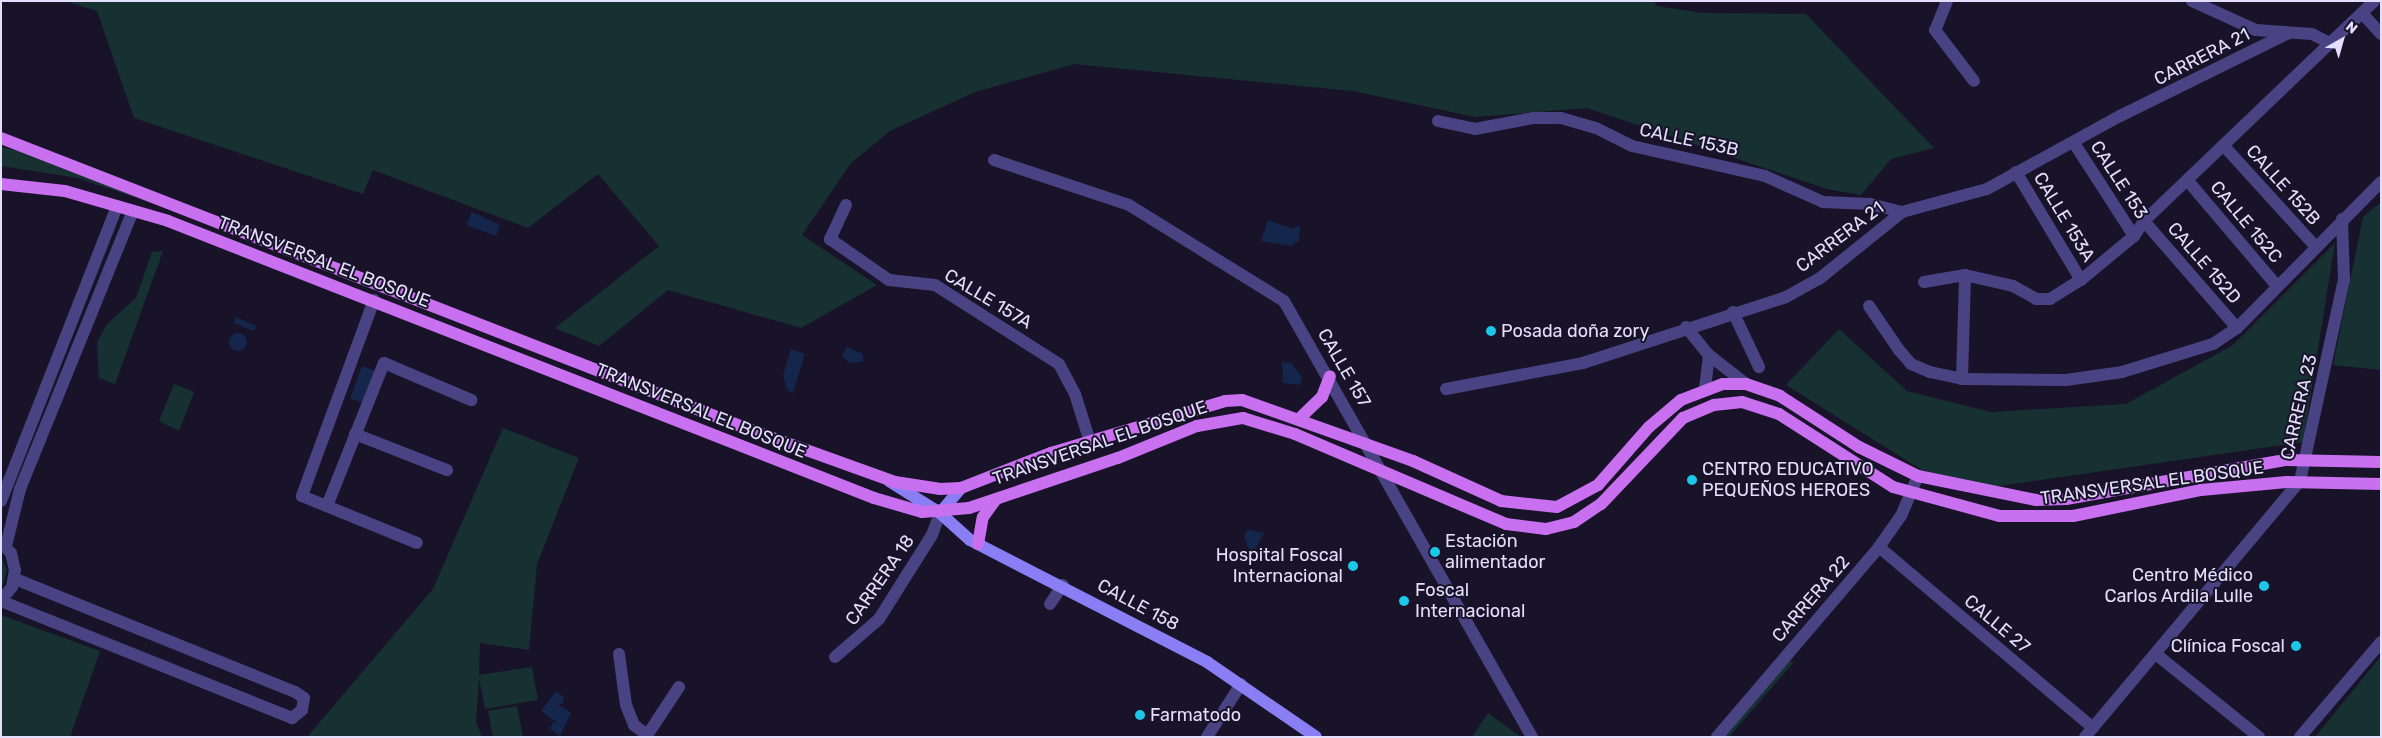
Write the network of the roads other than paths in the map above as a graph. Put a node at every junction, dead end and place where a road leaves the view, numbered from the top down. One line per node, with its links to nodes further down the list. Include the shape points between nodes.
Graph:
1 (1947, 1): 8 (street, via 1934,30)
2 (2192, 1): 5 (street, via 2246,27)
3 (2374, 1): 4 (street)
4 (2362, 13): 6 (street); 7 (street)
5 (2289, 33): 7 (street, via 2323,37); 11 (street, CARRERA 21)
6 (2381, 34)
7 (2330, 43): 12 (street)
8 (1974, 81)
9 (1438, 121): 21 (street, CALLE 153B, via 1475,129 1533,118 1561,118 1639,148 1765,176 1823,202 1870,204)
10 (1, 138): 52 (main road, TRANSVERSAL EL BOSQUE)
11 (2074, 142): 14 (street, CARRERA 21); 24 (street, CALLE 153)
12 (2224, 146): 15 (street); 25 (street, CALLE 152B)
13 (994, 160): 37 (street, CALLE 157, via 1130,205 1277,295)
14 (2016, 172): 21 (street, CARRERA 21, via 1987,189); 27 (street, CALLE 153A)
15 (2188, 180): 23 (street); 29 (street, CALLE 152C)
16 (2381, 182): 22 (street)
17 (1, 184): 19 (main road, TRANSVERSAL EL BOSQUE, via 66,191)
18 (846, 205): 45 (street, CALLE 157A, via 830,239 889,280 935,285 1059,364 1075,394)
19 (117, 206): 20 (main road, TRANSVERSAL EL BOSQUE); 58 (street)
20 (133, 211): 30 (main road, TRANSVERSAL EL BOSQUE); 62 (street, via 20,489)
21 (1902, 212): 32 (street, CARRERA 21, via 1819,279 1786,297)
22 (2342, 219): 25 (street); 47 (street, CARRERA 23, via 2344,280)
23 (2144, 221): 24 (street); 34 (street, CALLE 152D)
24 (2134, 236): 27 (street)
25 (2316, 247): 29 (street)
26 (1964, 275): 27 (street, via 2013,286 2036,299 2050,299); 28 (street); 38 (street)
27 (2081, 280)
28 (1924, 282)
29 (2277, 286): 34 (street)
30 (374, 300): 59 (street, via 302,496); 60 (main road, TRANSVERSAL EL BOSQUE, via 874,498)
31 (1869, 306): 38 (street, via 1912,364)
32 (1733, 312): 33 (street, CARRERA 21); 36 (street)
33 (1686, 327): 35 (street); 41 (street, CARRERA 21, via 1666,338 1584,363)
34 (2237, 328): 38 (street, via 2213,344 2158,362 2066,380)
35 (1709, 355): 39 (street); 40 (street)
36 (1759, 367)
37 (1330, 376): 43 (main road, via 1322,397); 46 (street, CALLE 157)
38 (1962, 380)
39 (1746, 384): 40 (main road, TRANSVERSAL EL BOSQUE); 51 (main road, TRANSVERSAL EL BOSQUE, via 1794,404 1859,447)
40 (1705, 388): 46 (main road, TRANSVERSAL EL BOSQUE, via 1648,427 1585,495 1557,507 1501,501)
41 (1446, 389)
42 (471, 400): 44 (street, via 384,363)
43 (1300, 418): 45 (main road, TRANSVERSAL EL BOSQUE, via 1242,400 1225,401); 46 (main road, TRANSVERSAL EL BOSQUE)
44 (355, 434): 49 (street); 59 (street)
45 (1090, 442): 55 (main road, TRANSVERSAL EL BOSQUE)
46 (1369, 446): 50 (street, CALLE 157)
47 (2305, 458): 48 (main road, TRANSVERSAL EL BOSQUE); 51 (main road, TRANSVERSAL EL BOSQUE, via 2221,468 2066,499 1984,492); 53 (street, CARRERA 23)
48 (2381, 462)
49 (447, 470)
50 (1383, 470): 56 (main road, TRANSVERSAL EL BOSQUE, via 1506,524 1526,529 1560,526 1601,504 1683,418 1714,405 1742,402 1779,414 1850,463); 57 (main road, TRANSVERSAL EL BOSQUE, via 1278,427 1243,418 1220,419); 79 (street, CALLE 157)
51 (1918, 476): 56 (street, CARRERA 22)
52 (881, 477): 55 (main road, TRANSVERSAL EL BOSQUE, via 910,485); 60 (street, CALLE 158)
53 (2300, 481): 54 (main road, TRANSVERSAL EL BOSQUE); 56 (main road, TRANSVERSAL EL BOSQUE, via 2201,490 2043,518 1973,512); 71 (street, CARRERA 23)
54 (2381, 484)
55 (961, 488): 60 (street)
56 (1910, 494): 64 (street, CARRERA 22)
57 (1000, 496): 60 (main road, TRANSVERSAL EL BOSQUE); 63 (main road, via 982,517)
58 (1, 500)
59 (326, 506): 61 (street)
60 (940, 513): 63 (street, CALLE 158, via 959,533); 72 (street, CARRERA 18, via 878,618)
61 (417, 543)
62 (3, 544): 65 (street, via 14,561)
63 (978, 544): 66 (street, CALLE 158)
64 (1878, 548): 75 (street, CALLE 27); 80 (street, CARRERA 22)
65 (15, 579): 67 (street); 67 (street, via 296,692 304,698 302,710 292,718)
66 (1063, 585): 68 (street); 73 (street, CALLE 158)
67 (1, 600)
68 (1050, 604)
69 (2381, 642): 82 (street)
70 (618, 654): 76 (street, via 626,705 634,725)
71 (2157, 655): 75 (street, CARRERA 23); 81 (street)
72 (835, 656)
73 (1241, 684): 77 (street); 78 (street, CALLE 158)
74 (679, 687): 76 (street)
75 (2089, 732)
76 (646, 736)
77 (1208, 737)
78 (1316, 737)
79 (1532, 737)
80 (1717, 737)
81 (2259, 737)
82 (2300, 737)

